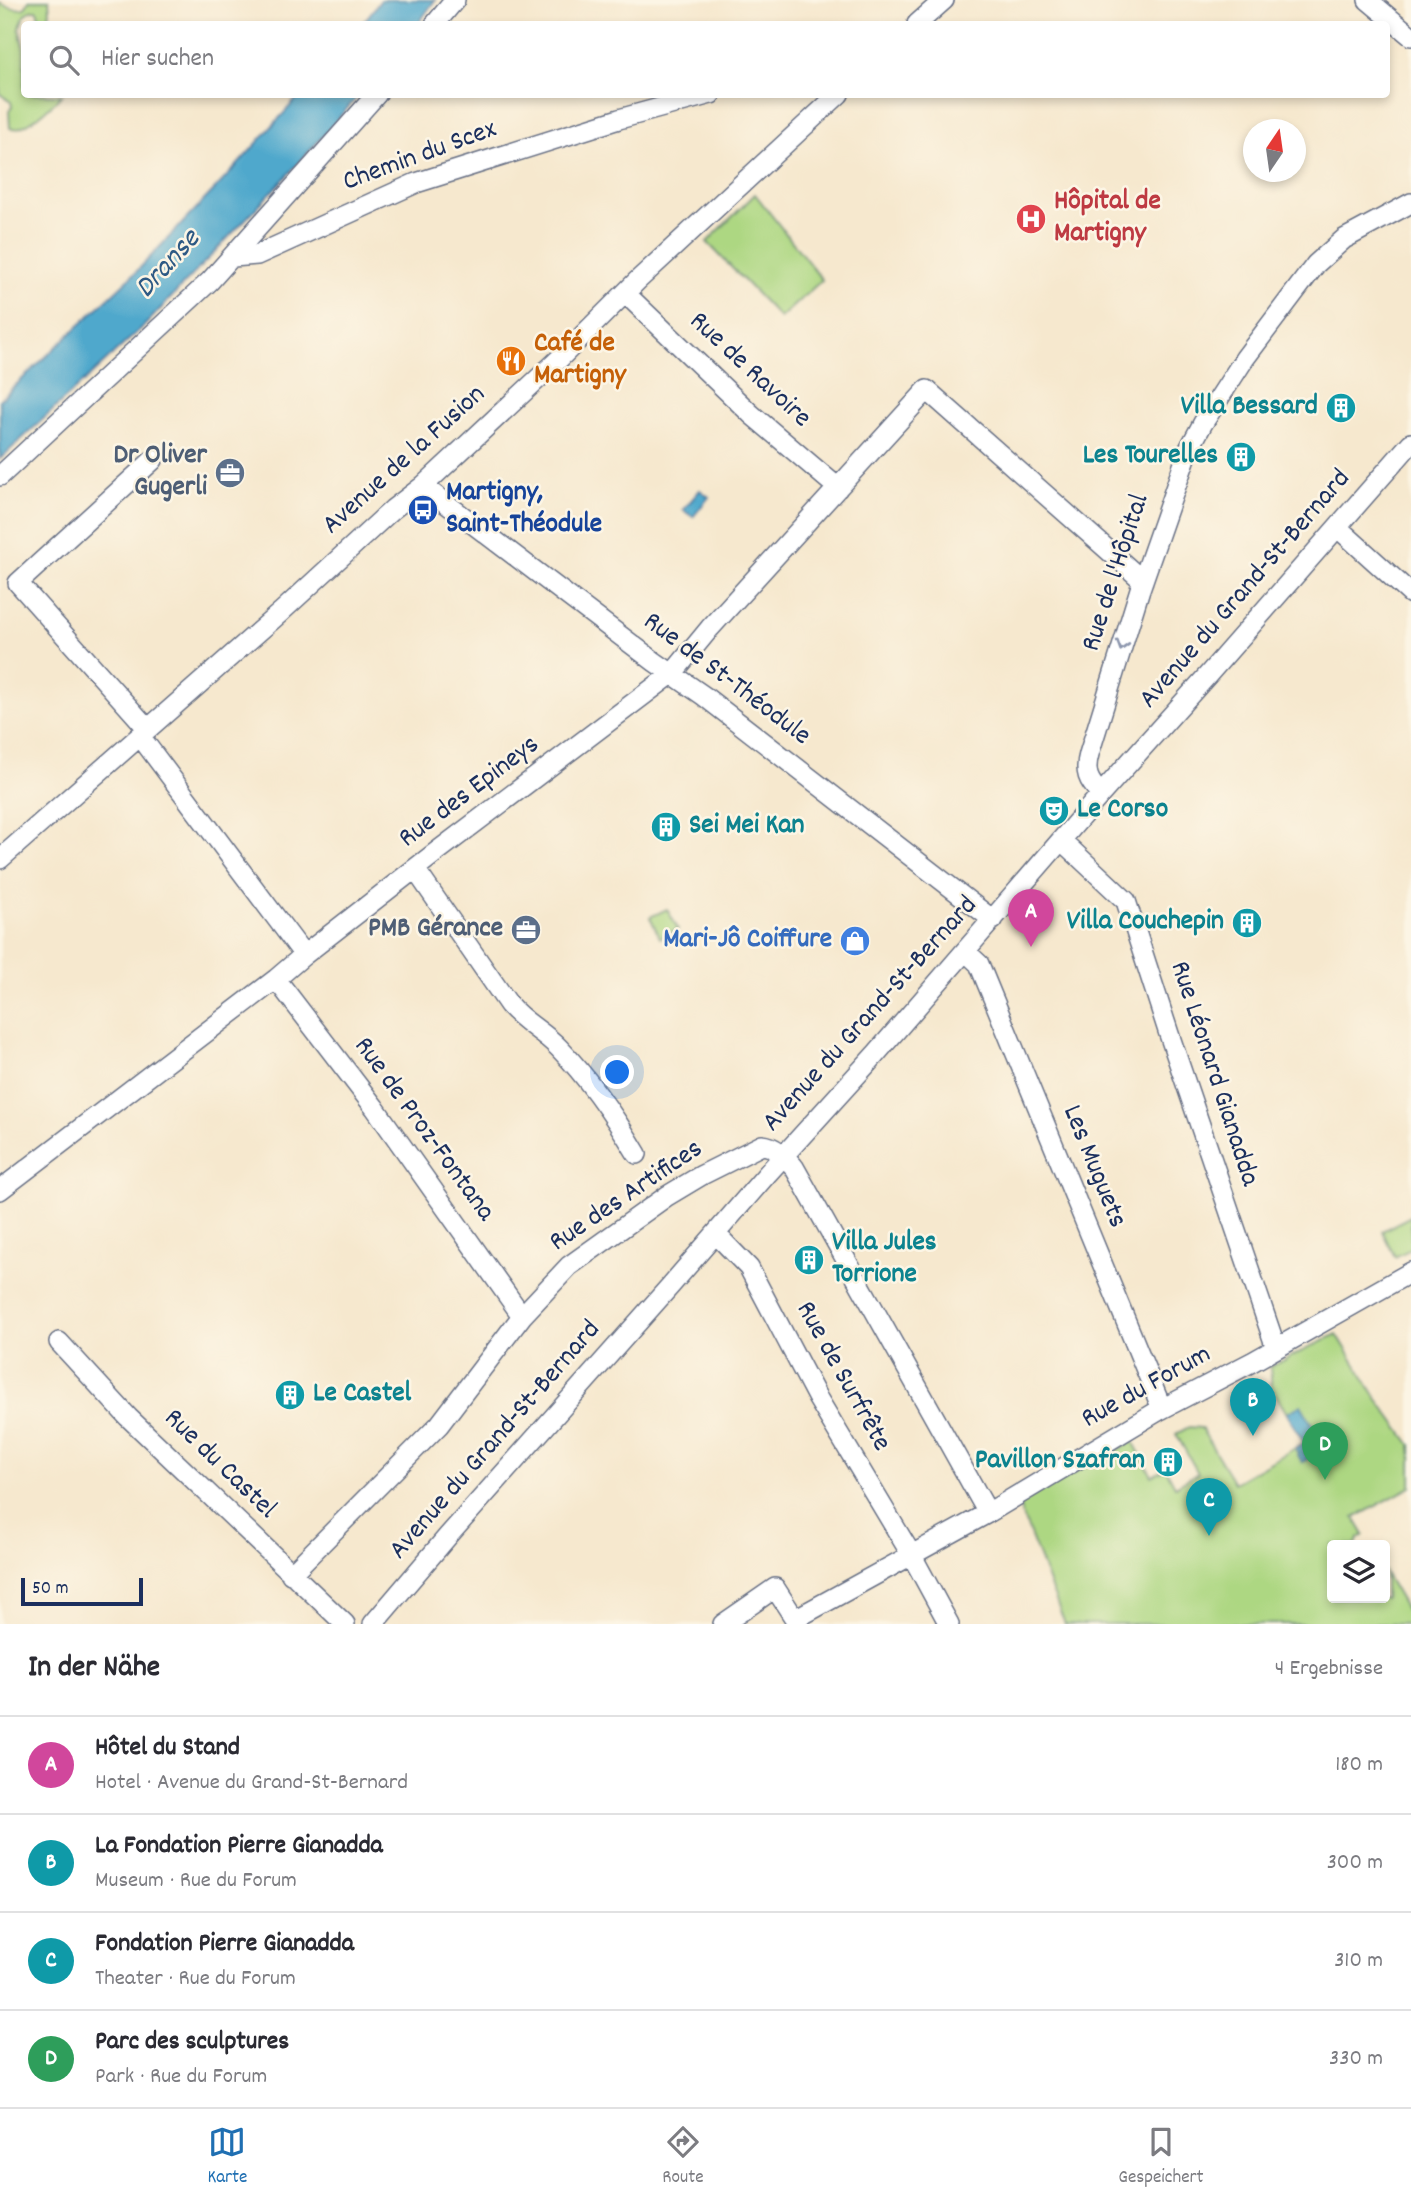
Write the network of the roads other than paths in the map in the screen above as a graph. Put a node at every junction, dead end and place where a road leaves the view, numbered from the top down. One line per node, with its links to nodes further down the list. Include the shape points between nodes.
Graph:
1 (455, 0): 4 (street)
2 (944, 0): 5 (street)
3 (1368, 0): 6 (street)
4 (438, 21)
5 (920, 21)
6 (1411, 36)
7 (373, 98): 11 (street)
8 (696, 98): 11 (street, Chemin du Scex, via 424,180 257,255)
9 (835, 98): 12 (street, Avenue de la Fusion)
10 (1411, 204): 19 (street, Rue de l'Hôpital, via 1325,254 1245,358 1189,449)
11 (233, 257): 15 (street)
12 (625, 293): 16 (street, Avenue de la Fusion); 17 (street, Rue de Ravoire, via 751,414)
13 (1411, 443): 18 (street, Avenue du Grand-St-Bernard)
14 (153, 460): 22 (street, via 18,583)
15 (0, 475)
16 (423, 486): 21 (street, Rue de St-Théodule); 22 (street, Avenue de la Fusion)
17 (838, 488): 19 (street, Rue des Epineys, via 927,390); 21 (street, Rue des Epineys)
18 (1338, 528): 20 (street); 23 (street, Avenue du Grand-St-Bernard)
19 (1143, 582): 23 (street, Rue de l'Hôpital, one-way to 23, via 1086,765 1090,783)
20 (1411, 594)
21 (673, 673): 26 (street, Rue des Epineys); 27 (street, Rue de St-Théodule)
22 (144, 733): 25 (street, Avenue de la Fusion); 29 (street)
23 (1101, 794): 24 (street, Avenue du Grand-St-Bernard)
24 (1062, 841): 27 (street, Avenue du Grand-St-Bernard); 38 (street, Rue Léonard Gianadda, via 1126,901)
25 (0, 859)
26 (415, 869): 29 (street, Rue des Epineys); 31 (street, via 509,1005 558,1046 591,1085)
27 (993, 920): 28 (street, Avenue du Grand-St-Bernard)
28 (965, 951): 32 (street, Avenue du Grand-St-Bernard); 39 (street, Les Muguets, via 979,964)
29 (304, 955): 30 (street, Rue des Epineys)
30 (276, 979): 33 (street, Rue des Epineys); 36 (street, Rue de Proz-Fontana, via 375,1108)
31 (637, 1154)
32 (784, 1156): 34 (street, Avenue du Grand-St-Bernard); 36 (street, Rue des Artifices, via 770,1145 762,1145 667,1196 569,1266); 40 (street)
33 (0, 1190)
34 (716, 1234): 41 (street, Rue de Surfrête, via 749,1268 818,1399); 44 (street, Avenue du Grand-St-Bernard)
35 (1411, 1272): 38 (street, Rue du Forum)
36 (522, 1316): 42 (street, Rue des Artifices, via 439,1425)
37 (59, 1342): 42 (street, Rue du Castel, via 128,1417)
38 (1276, 1348): 39 (street, Rue du Forum)
39 (1163, 1409): 40 (street, Rue du Forum)
40 (988, 1513): 41 (street, Rue du Forum)
41 (911, 1554): 45 (street, via 795,1619 775,1588); 46 (street, Rue de Surfrête)
42 (291, 1574): 43 (street, Rue du Castel)
43 (345, 1624)
44 (373, 1624)
45 (723, 1624)
46 (949, 1624)

